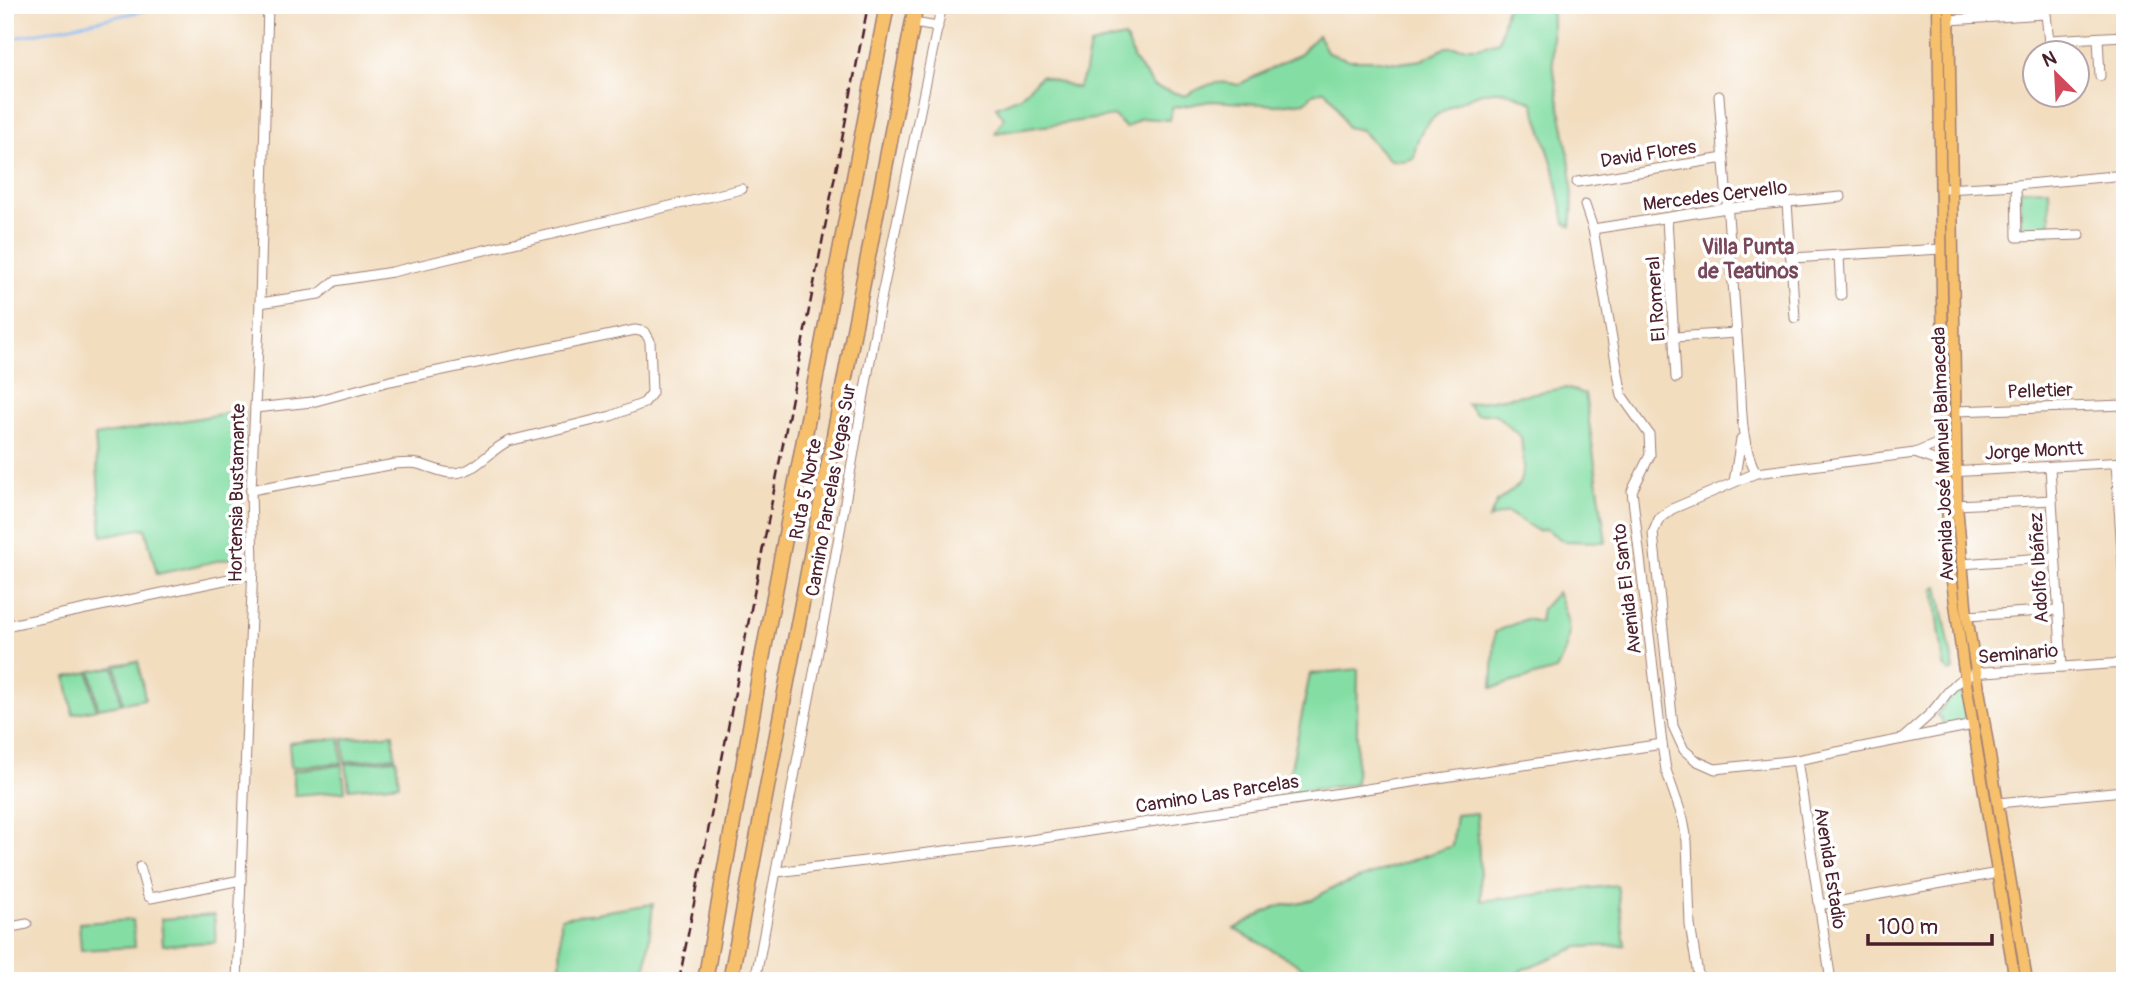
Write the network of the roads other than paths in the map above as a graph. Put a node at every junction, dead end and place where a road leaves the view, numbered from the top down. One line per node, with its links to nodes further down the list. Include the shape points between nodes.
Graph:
1 (268, 5): 33 (street, Hortensia Bustamante)
2 (887, 5): 76 (highway, Ruta 5 Norte)
3 (916, 5): 8 (highway, Ruta 5 Norte)
4 (942, 5): 9 (street, Camino Parcelas Vegas Sur)
5 (1938, 5): 21 (main road, Avenida José Manuel Balmaceda)
6 (1949, 5): 7 (main road, Avenida José Manuel Balmaceda)
7 (1949, 20): 11 (street, via 2046,13); 21 (main road, Avenida José Manuel Balmaceda)
8 (913, 23): 9 (street); 77 (highway, Ruta 5 Norte)
9 (938, 27): 69 (street, Camino Parcelas Vegas Sur, via 880,304)
10 (2125, 36): 13 (street)
11 (2049, 38)
12 (2092, 38): 13 (street)
13 (2098, 38): 14 (street)
14 (2100, 76)
15 (1719, 96): 16 (street)
16 (1724, 158): 18 (street, David Flores); 25 (street)
17 (2125, 175): 19 (street)
18 (1577, 182)
19 (2016, 186): 21 (street); 28 (street, via 2017,237)
20 (742, 189): 33 (street, via 392,272 335,281 319,294)
21 (1947, 189): 29 (main road, Avenida José Manuel Balmaceda); 40 (main road, Avenida José Manuel Balmaceda)
22 (1842, 197): 23 (street, Mercedes Cervello)
23 (1787, 203): 25 (street, Mercedes Cervello); 31 (street)
24 (1585, 205): 27 (street, Avenida El Santo)
25 (1727, 208): 26 (street, Mercedes Cervello); 35 (street)
26 (1667, 218): 27 (street, Mercedes Cervello); 36 (street, El Romeral)
27 (1593, 229): 64 (street, Avenida El Santo, via 1622,396 1649,434 1650,456 1632,491)
28 (2080, 235)
29 (1941, 249): 30 (street); 42 (main road, Avenida José Manuel Balmaceda)
30 (1839, 255): 31 (street); 32 (street)
31 (1792, 258): 34 (street)
32 (1841, 295)
33 (260, 303): 39 (street, Hortensia Bustamante)
34 (1796, 318)
35 (1736, 333): 36 (street); 41 (street)
36 (1675, 337): 37 (street, El Romeral)
37 (1676, 378)
38 (2125, 405): 40 (street, Pelletier)
39 (255, 408): 49 (street, Hortensia Bustamante); 49 (street, via 312,402 390,381 635,330 645,332 650,341 652,393 644,403 611,416 509,441 465,471 448,474 418,464 395,464)
40 (1955, 411): 46 (main road, Avenida José Manuel Balmaceda)
41 (1742, 433): 47 (street); 48 (street)
42 (1944, 441): 43 (street); 46 (main road, Avenida José Manuel Balmaceda)
43 (1915, 453): 46 (street); 47 (street)
44 (2120, 463): 45 (street, Jorge Montt); 55 (street)
45 (2050, 467): 46 (street, Jorge Montt); 50 (street, Adolfo Ibáñez)
46 (1949, 469): 51 (main road, Avenida José Manuel Balmaceda); 61 (main road, Avenida José Manuel Balmaceda, via 1950,566)
47 (1756, 473): 48 (street)
48 (1734, 482): 65 (street, via 1672,509 1653,533 1673,726 1684,750 1715,769)
49 (251, 490): 54 (street, Hortensia Bustamante)
50 (2052, 500): 51 (street); 52 (street, Adolfo Ibáñez)
51 (1957, 505): 53 (main road, Avenida José Manuel Balmaceda)
52 (2054, 557): 53 (street); 56 (street, Adolfo Ibáñez)
53 (1962, 564): 57 (main road, Avenida José Manuel Balmaceda)
54 (253, 574): 58 (street); 71 (street, Hortensia Bustamante)
55 (2125, 596)
56 (2058, 610): 57 (street); 60 (street, Adolfo Ibáñez)
57 (1967, 616): 61 (main road, Avenida José Manuel Balmaceda)
58 (5, 626)
59 (2125, 663): 60 (street, Seminario)
60 (2062, 667): 61 (street, Seminario)
61 (1971, 674): 62 (main road, Avenida José Manuel Balmaceda); 63 (street, Seminario, via 1956,681 1930,714); 67 (main road, Avenida José Manuel Balmaceda)
62 (1973, 725): 63 (street); 70 (main road, Avenida José Manuel Balmaceda)
63 (1900, 741): 65 (street)
64 (1662, 744): 69 (street, Camino Las Parcelas, via 1024,841); 79 (street, Avenida El Santo, via 1687,841 1690,925)
65 (1797, 760): 72 (street, Avenida Estadio)
66 (2123, 791): 67 (street)
67 (1998, 803): 82 (main road, Avenida José Manuel Balmaceda)
68 (140, 867): 71 (street, via 151,898)
69 (777, 872): 78 (street, Camino Parcelas Vegas Sur)
70 (1998, 873): 72 (street); 81 (main road, Avenida José Manuel Balmaceda)
71 (241, 880): 75 (street, Hortensia Bustamante)
72 (1819, 905): 80 (street, Avenida Estadio)
73 (27, 924): 74 (street)
74 (5, 929)
75 (237, 981)
76 (702, 981)
77 (730, 981)
78 (755, 981)
79 (1699, 981)
80 (1831, 981)
81 (2015, 981)
82 (2027, 981)

